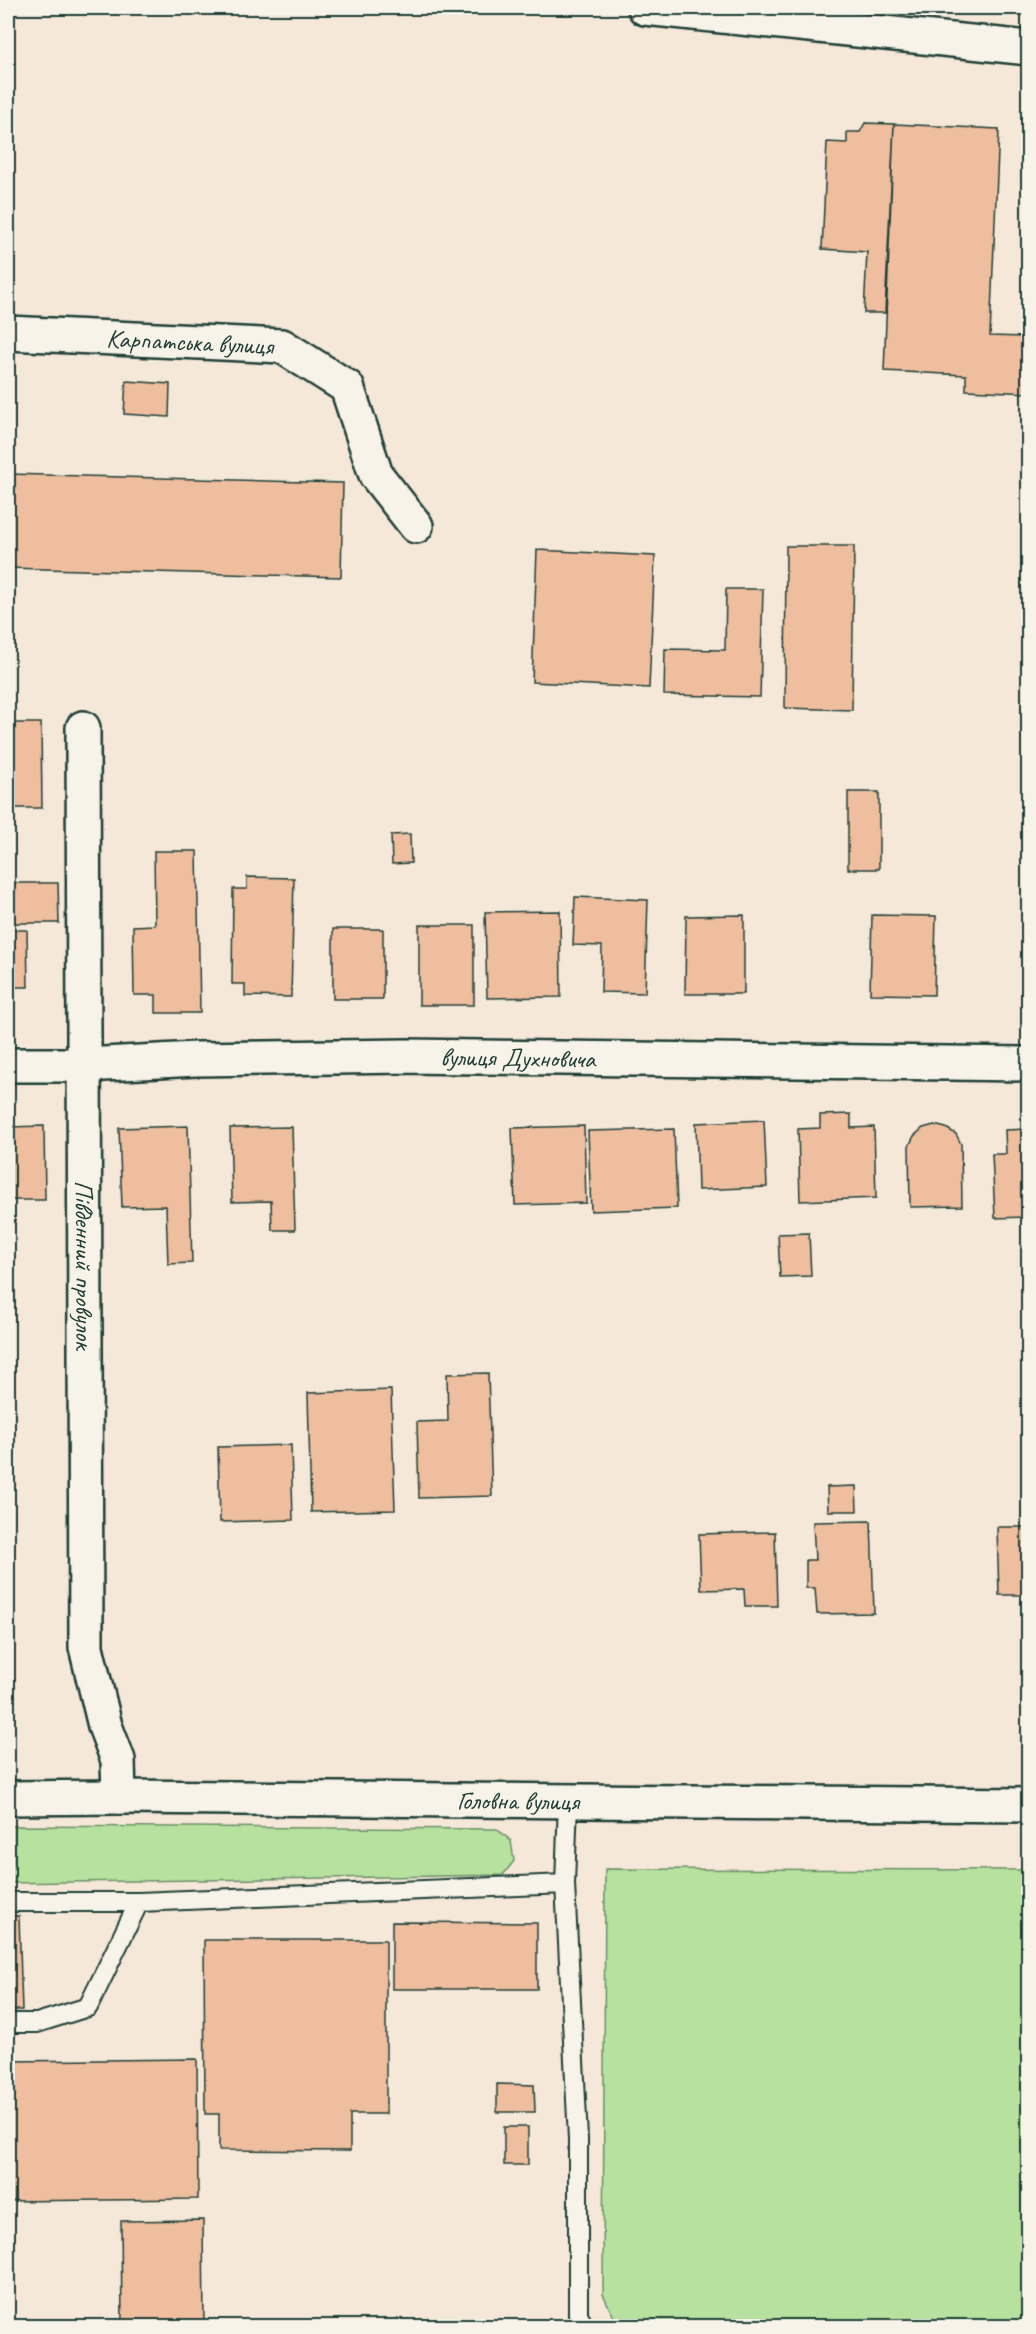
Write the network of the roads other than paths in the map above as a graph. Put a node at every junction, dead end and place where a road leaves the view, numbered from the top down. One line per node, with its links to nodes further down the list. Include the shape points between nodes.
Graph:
1 (645, 8): 2 (street)
2 (1029, 48)
3 (8, 333): 4 (street, Карпатська вулиця, via 282,346 347,387 376,475)
4 (416, 526)
5 (83, 728): 8 (street, Південний провулок)
6 (1029, 1064): 8 (street, вулиця Духновича, via 406,1056)
7 (8, 1065): 8 (street, вулиця Духновича)
8 (85, 1065): 9 (street, Південний провулок, via 86,1647 105,1726 118,1760)
9 (119, 1797): 10 (street, Головна вулиця); 11 (street, Головна вулиця)
10 (8, 1798)
11 (568, 1802): 12 (street, Головна вулиця); 13 (lane)
12 (1029, 1805)
13 (565, 1884): 15 (lane); 17 (lane, via 578,2139 578,2315)
14 (8, 1902): 15 (lane)
15 (139, 1902): 16 (lane, via 88,2007 37,2024)
16 (8, 2023)
17 (584, 2326)

